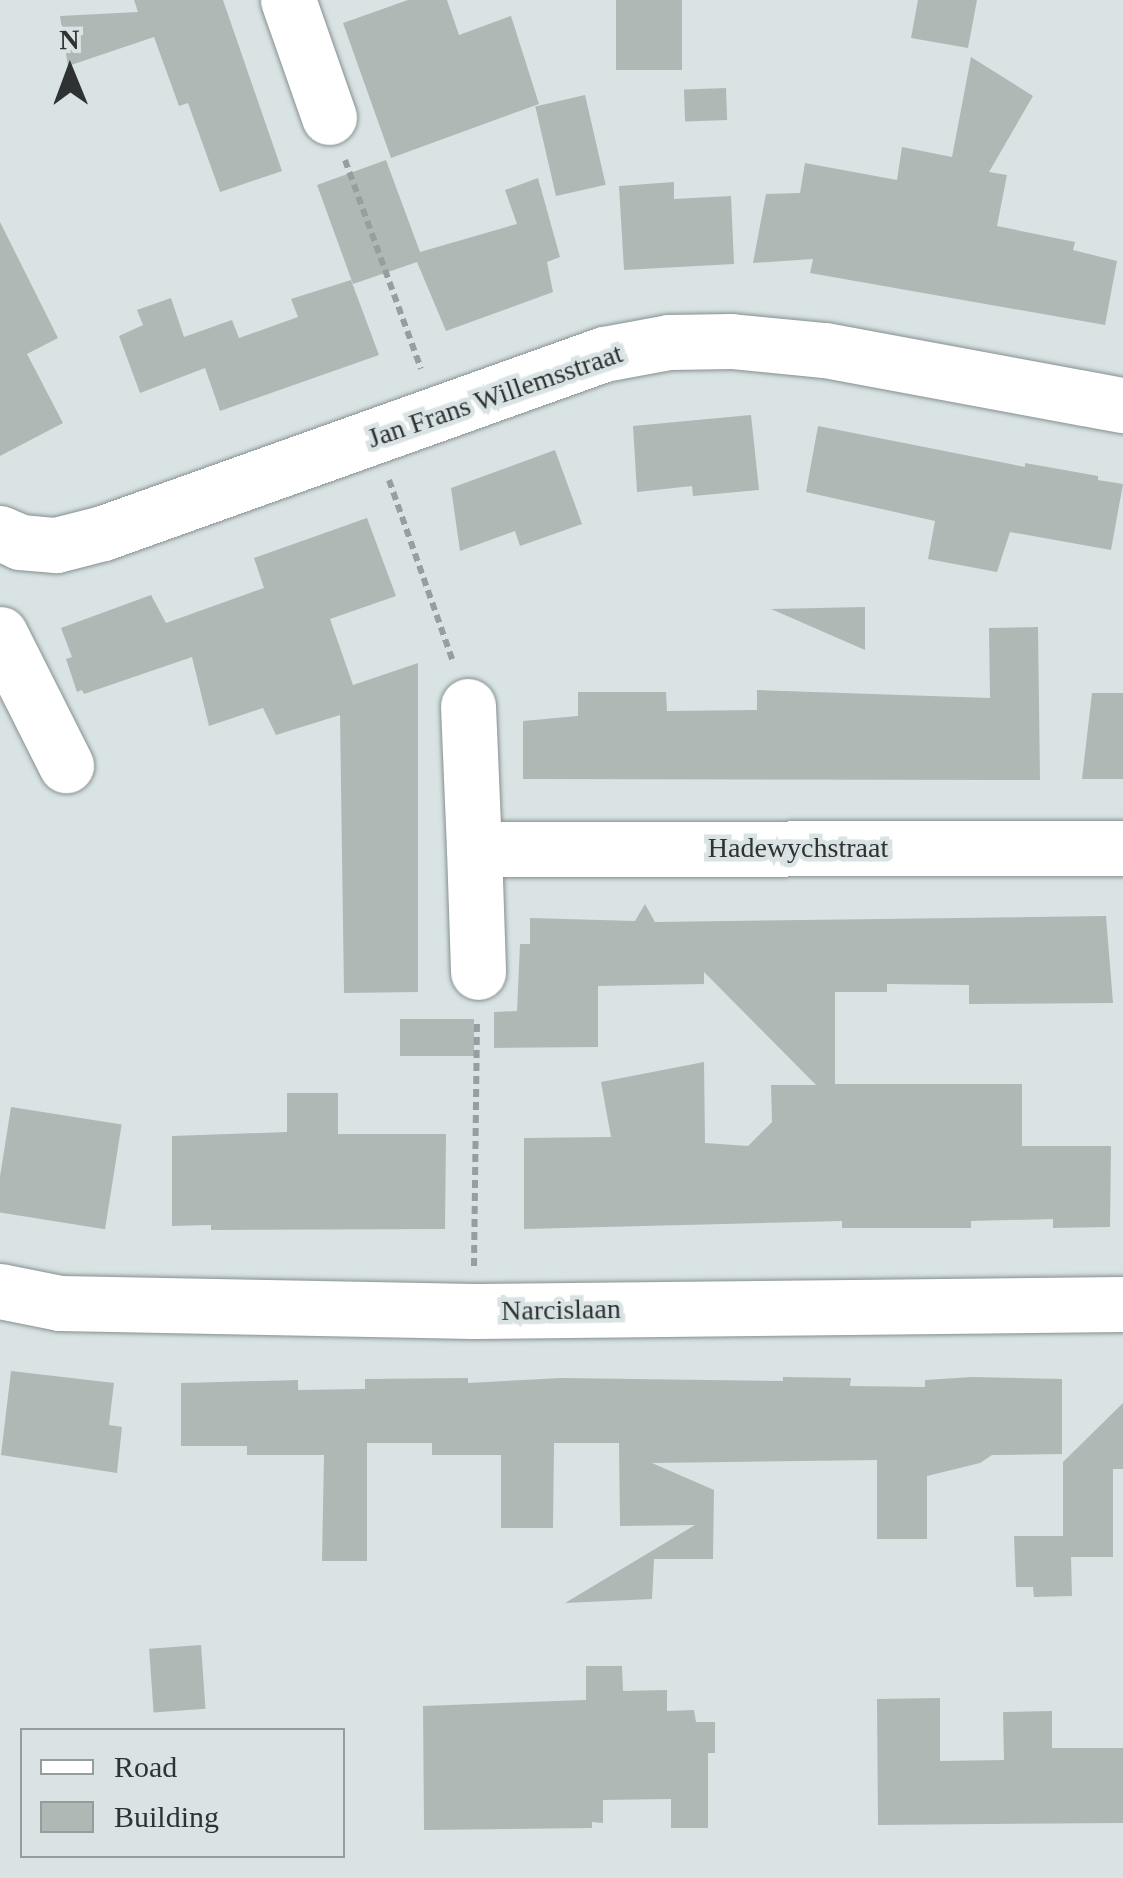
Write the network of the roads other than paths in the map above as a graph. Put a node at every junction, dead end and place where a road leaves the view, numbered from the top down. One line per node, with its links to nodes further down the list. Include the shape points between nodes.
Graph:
1 (288, 0): 2 (street)
2 (329, 117)
3 (1123, 405): 4 (street, Jan Frans Willemsstraat, via 825,350 669,342 604,354 103,534 56,545)
4 (0, 533)
5 (0, 634): 7 (street)
6 (468, 706): 9 (street)
7 (66, 766)
8 (1123, 848): 9 (street, Hadewychstraat)
9 (474, 849): 10 (street)
10 (478, 972)
11 (0, 1291): 12 (street, Narcislaan, via 60,1302 473,1311)
12 (1123, 1304)

